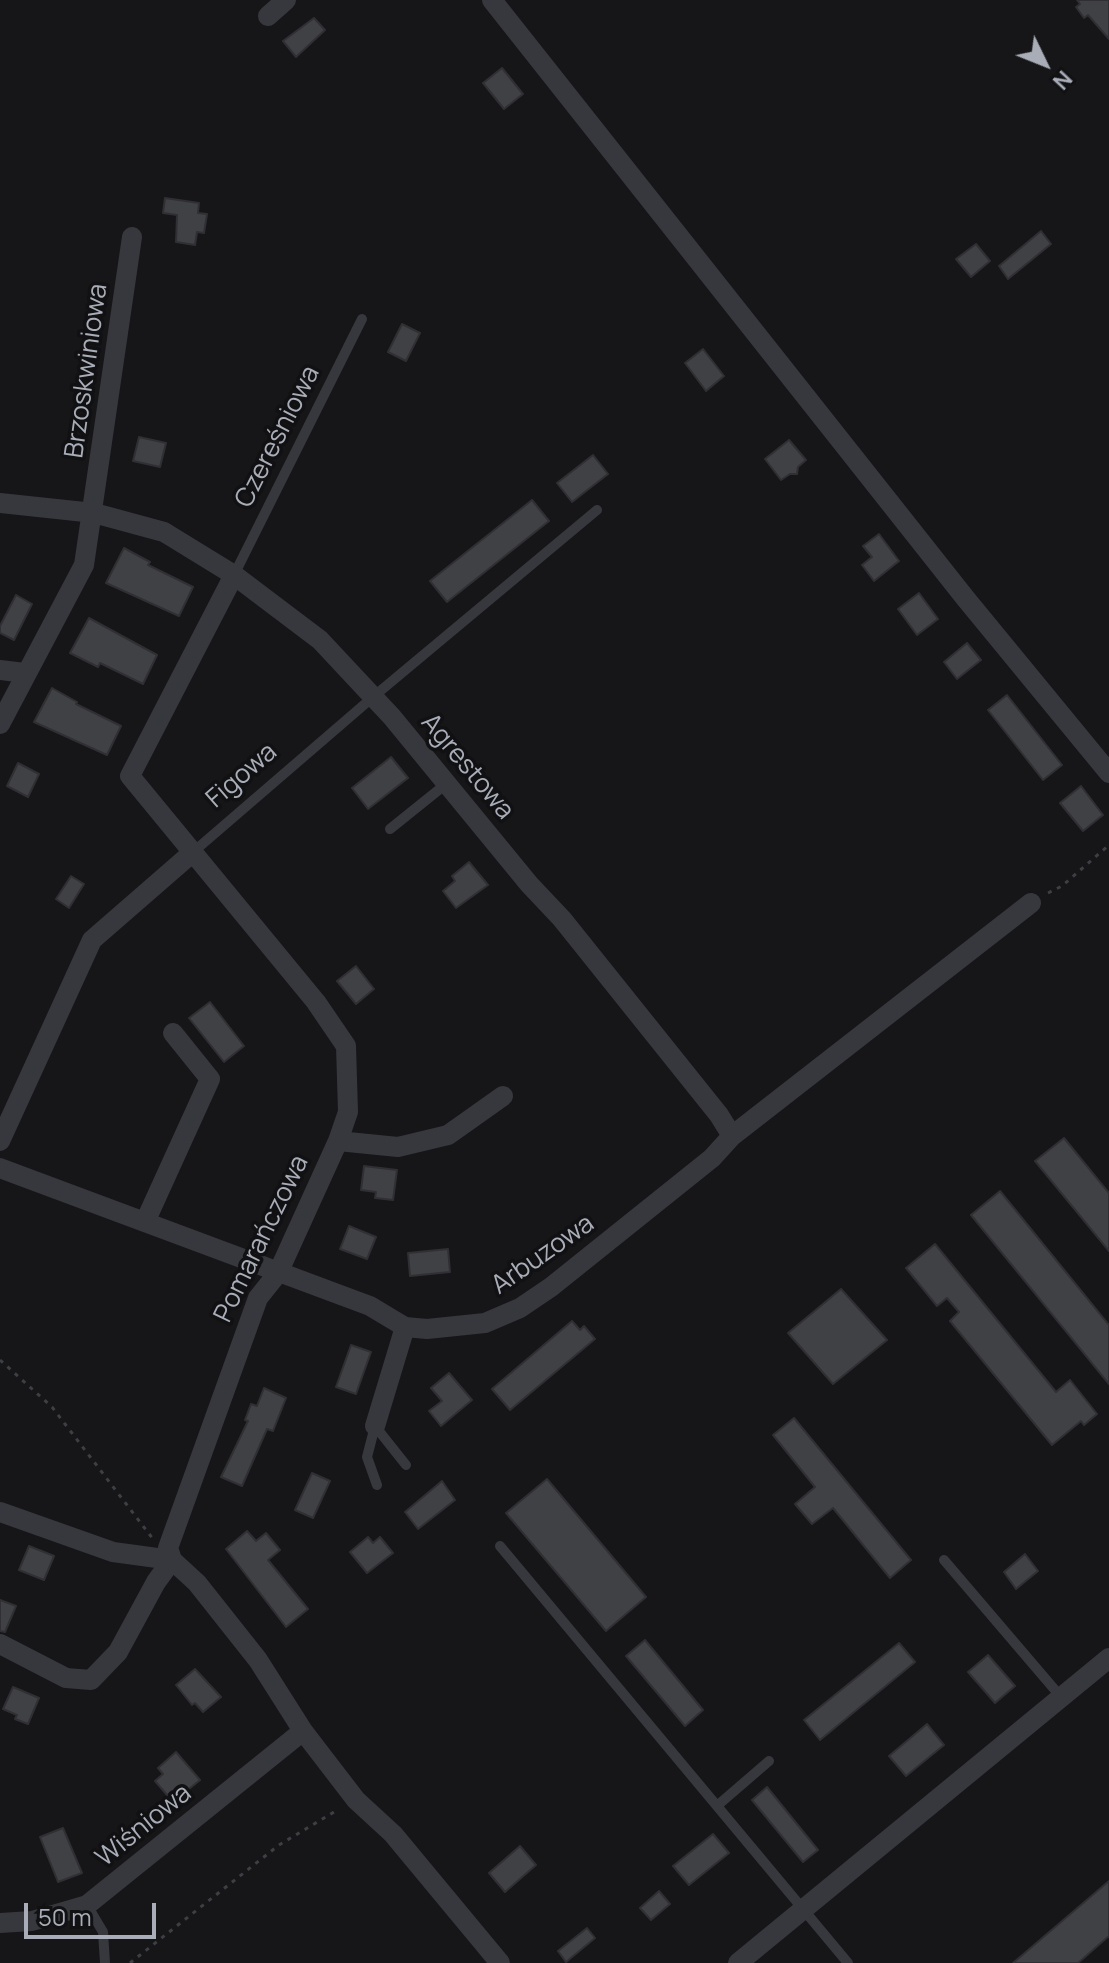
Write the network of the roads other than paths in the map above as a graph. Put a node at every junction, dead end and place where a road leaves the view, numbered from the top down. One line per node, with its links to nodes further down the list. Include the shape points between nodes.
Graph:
1 (286, 0): 3 (street)
2 (492, 0): 14 (street)
3 (268, 16)
4 (132, 237): 8 (street, Brzoskwiniowa)
5 (362, 319): 9 (lane, Czereśniowa)
6 (0, 503): 8 (street, Agrestowa)
7 (597, 510): 12 (lane, Figowa)
8 (94, 513): 9 (street, Agrestowa, via 164,532); 11 (street, via 84,565)
9 (234, 575): 12 (street, Agrestowa, via 320,640); 17 (street, Pomarańczowa, via 130,776)
10 (0, 670): 11 (street)
11 (25, 673): 13 (street)
12 (373, 697): 15 (street, Agrestowa); 17 (lane, Figowa)
13 (0, 724)
14 (1109, 773)
15 (446, 784): 16 (lane); 21 (street, Agrestowa, via 562,919)
16 (390, 829)
17 (192, 853): 22 (street, Figowa, via 92,940); 23 (street, Pomarańczowa, via 346,1046 348,1112)
18 (1031, 903): 21 (street, Arbuzowa)
19 (173, 1033): 25 (street, via 210,1079)
20 (503, 1096): 23 (street, via 448,1135 398,1147)
21 (732, 1136): 27 (street, Arbuzowa, via 712,1158 520,1308 485,1323)
22 (0, 1141)
23 (338, 1141): 26 (street, Pomarańczowa)
24 (0, 1168): 25 (street)
25 (145, 1222): 26 (street)
26 (278, 1273): 27 (street, via 370,1306); 33 (street, Pomarańczowa, via 258,1298)
27 (405, 1327): 28 (street)
28 (375, 1426): 29 (lane); 30 (lane, via 367,1457)
29 (406, 1465)
30 (377, 1485)
31 (0, 1512): 33 (street, via 113,1552)
32 (500, 1546): 40 (lane)
33 (170, 1554): 35 (street, Pomarańczowa, via 118,1652 91,1680 66,1678); 38 (street, via 258,1660)
34 (944, 1560): 37 (lane)
35 (8, 1648)
36 (1109, 1658): 37 (street)
37 (1061, 1697): 42 (street)
38 (303, 1731): 41 (street, Wiśniowa); 45 (street, via 356,1800 393,1834)
39 (769, 1761): 40 (lane)
40 (718, 1805): 42 (lane)
41 (87, 1905): 43 (street, Wiśniowa, via 32,1921); 44 (lane, via 103,1932)
42 (805, 1909): 46 (street); 47 (lane)
43 (0, 1923)
44 (105, 1963)
45 (500, 1963)
46 (738, 1963)
47 (848, 1963)

